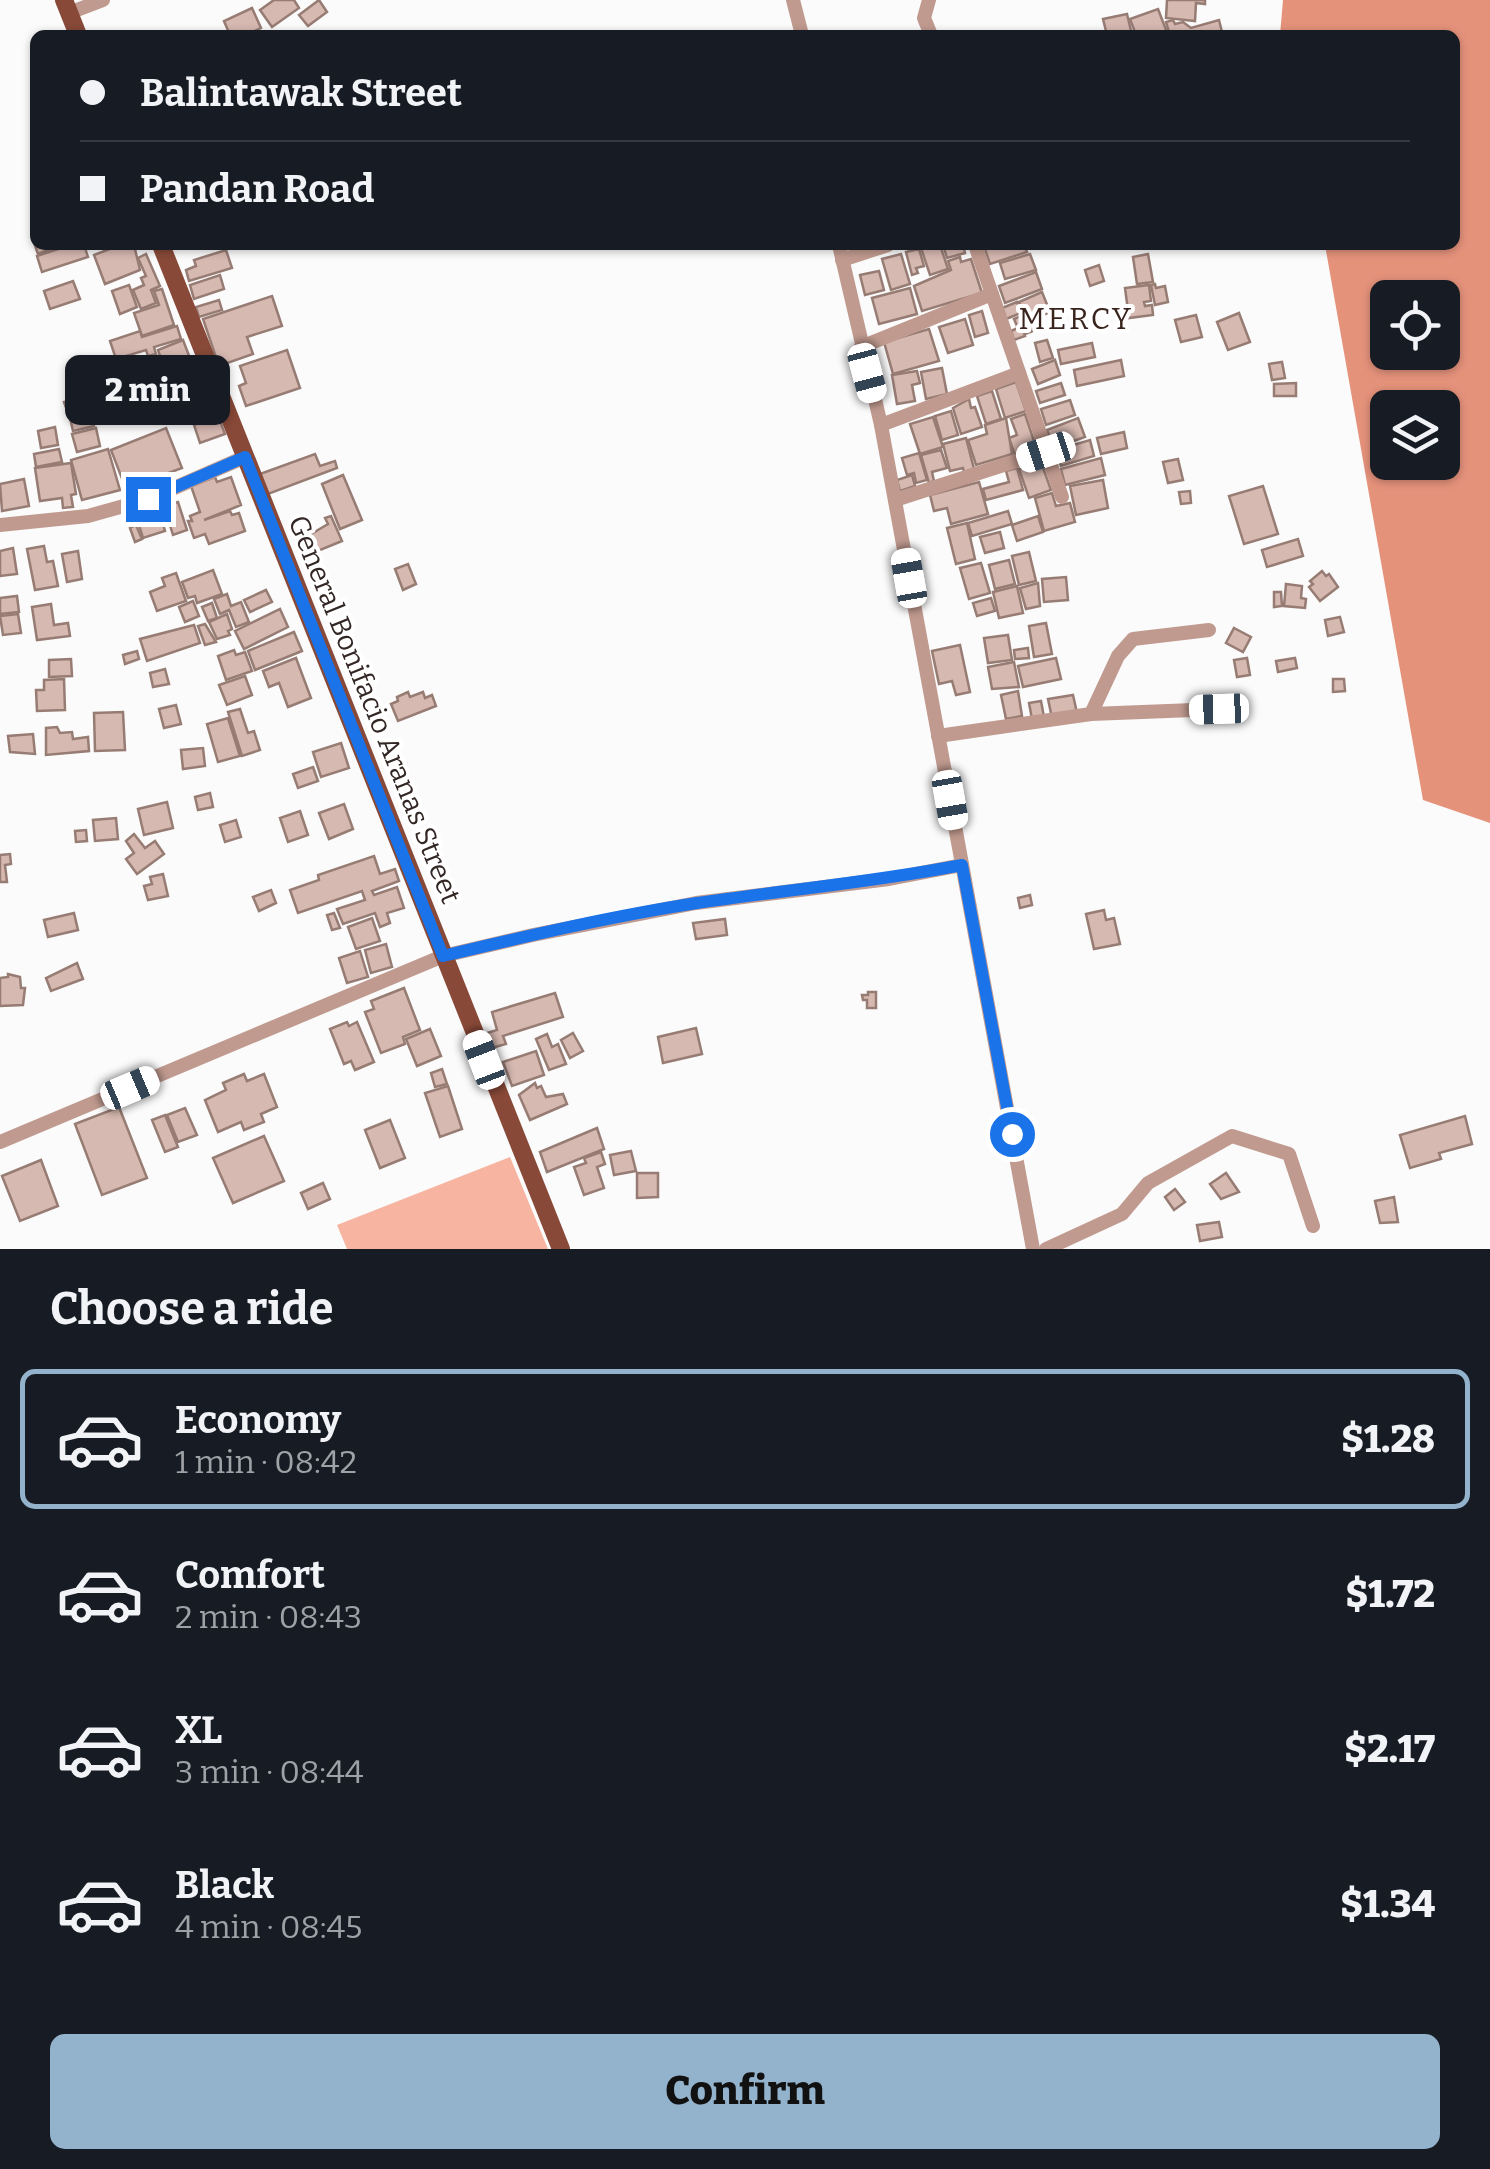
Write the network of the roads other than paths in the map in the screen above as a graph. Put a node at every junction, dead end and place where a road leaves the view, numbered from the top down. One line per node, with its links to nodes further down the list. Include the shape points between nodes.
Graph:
1 (103, 0): 4 (street)
2 (793, 0): 6 (street)
3 (928, 0): 7 (street)
4 (66, 6): 5 (main road)
5 (76, 30)
6 (801, 30)
7 (929, 30)
8 (163, 250): 16 (main road, General Bonifacio Aranas Street)
9 (977, 250): 11 (street)
10 (841, 253): 12 (street)
11 (992, 294): 12 (street); 13 (street)
12 (860, 347): 14 (street)
13 (1019, 373): 14 (street); 15 (street)
14 (881, 425): 18 (street)
15 (1046, 452): 17 (street); 18 (street)
16 (245, 457): 19 (street, via 148,499 88,516); 25 (main road, General Bonifacio Aranas Street)
17 (1062, 497)
18 (895, 500): 23 (street)
19 (0, 524)
20 (1209, 630): 22 (street, via 1132,639)
21 (1219, 709): 22 (street)
22 (1092, 714): 23 (street)
23 (938, 736): 24 (street)
24 (962, 865): 25 (street, via 696,903); 29 (street)
25 (443, 956): 26 (street); 28 (main road, General Bonifacio Aranas Street)
26 (0, 1142)
27 (1312, 1226): 30 (street, via 1289,1154 1232,1136 1148,1183 1122,1214)
28 (561, 1249)
29 (1033, 1249)
30 (1046, 1249)

